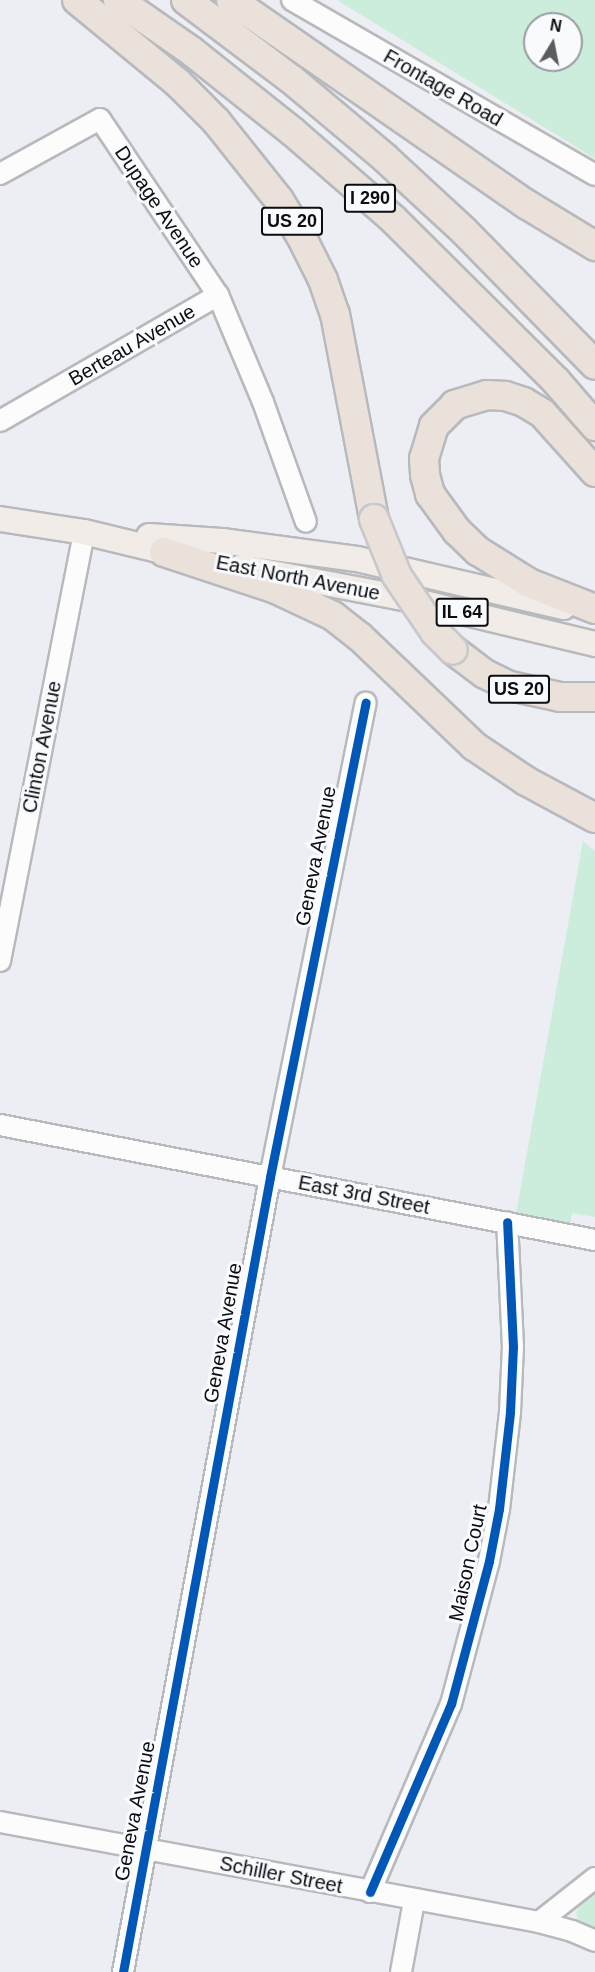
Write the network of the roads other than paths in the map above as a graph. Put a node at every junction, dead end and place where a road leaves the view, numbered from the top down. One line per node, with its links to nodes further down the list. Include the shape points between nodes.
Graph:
1 (77, 0): 21 (highway, US 20, bridge, via 162,68 216,121 279,200 301,236 335,314 374,519 397,576 435,632 485,675 510,686 560,697)
2 (118, 0): 12 (highway, I 290, via 190,50 276,118 393,219 556,381)
3 (186, 0): 10 (highway, I 290, via 291,79 385,158 464,231)
4 (231, 0): 8 (highway, via 526,204)
5 (292, 0): 7 (street, Frontage Road)
6 (0, 174): 9 (street, Dupage Avenue, via 100,119)
7 (595, 175)
8 (595, 246)
9 (218, 295): 11 (street, Berteau Avenue); 15 (street, Berteau Avenue, via 263,402)
10 (595, 365)
11 (0, 422)
12 (595, 426)
13 (595, 472): 18 (highway, via 542,413 524,402 496,395 470,399 443,415 434,426 424,459 430,494 452,525 478,551 529,583)
14 (0, 519): 16 (main road, East North Avenue / IL 64)
15 (306, 522)
16 (84, 532): 17 (main road, East North Avenue / IL 64); 19 (main road, East North Avenue / IL 64, via 222,541 357,559); 24 (street, Clinton Avenue)
17 (164, 552): 20 (main road, East North Avenue / IL 64, via 399,597); 23 (highway, via 276,589 333,616 474,746 526,781)
18 (595, 609)
19 (595, 615)
20 (595, 644)
21 (595, 697)
22 (366, 703): 26 (street, Geneva Avenue)
23 (595, 818)
24 (0, 961)
25 (0, 1125): 26 (street, East 3rd Street)
26 (270, 1177): 27 (street, East 3rd Street); 30 (street, Geneva Avenue)
27 (507, 1222): 28 (street, East 3rd Street); 32 (street, Maison Court, via 513,1347 499,1509 489,1561 451,1704)
28 (591, 1240)
29 (0, 1822): 30 (street, Schiller Street)
30 (146, 1850): 32 (street, Schiller Street); 36 (street, Geneva Avenue)
31 (595, 1878): 34 (street)
32 (370, 1892): 33 (street, Schiller Street)
33 (414, 1901): 34 (street, Schiller Street); 37 (street)
34 (539, 1922): 35 (street, Schiller Street)
35 (595, 1941)
36 (123, 1972)
37 (401, 1972)

